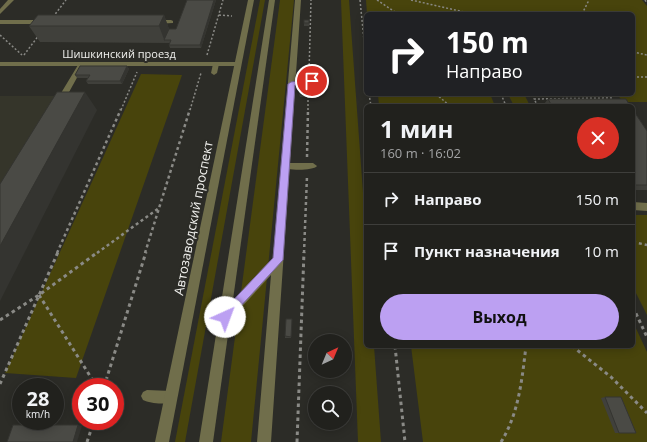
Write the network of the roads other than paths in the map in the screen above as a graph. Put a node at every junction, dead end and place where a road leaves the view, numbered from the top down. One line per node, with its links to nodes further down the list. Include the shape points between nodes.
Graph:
1 (11, 0): 5 (lane)
2 (251, 0): 13 (street, Автозаводский проспект)
3 (272, 0): 23 (street)
4 (298, 0): 16 (street)
5 (0, 12)
6 (0, 22): 7 (lane)
7 (50, 22)
8 (144, 22): 9 (lane)
9 (171, 22)
10 (211, 63): 12 (street, Шишкинский проезд); 13 (street, Шишкинский проезд); 14 (lane)
11 (0, 64): 12 (street, Шишкинский проезд)
12 (82, 64): 17 (lane)
13 (237, 64): 25 (street, Автозаводский проспект)
14 (214, 73)
15 (310, 81): 16 (lane)
16 (291, 84): 18 (street)
17 (56, 109)
18 (285, 166): 19 (lane); 22 (street)
19 (310, 166)
20 (635, 206): 21 (lane)
21 (647, 206)
22 (278, 260): 23 (street); 28 (street)
23 (225, 317): 27 (street)
24 (147, 396): 25 (lane)
25 (171, 397): 26 (street, Автозаводский проспект)
26 (162, 442)
27 (206, 442)
28 (264, 442)

